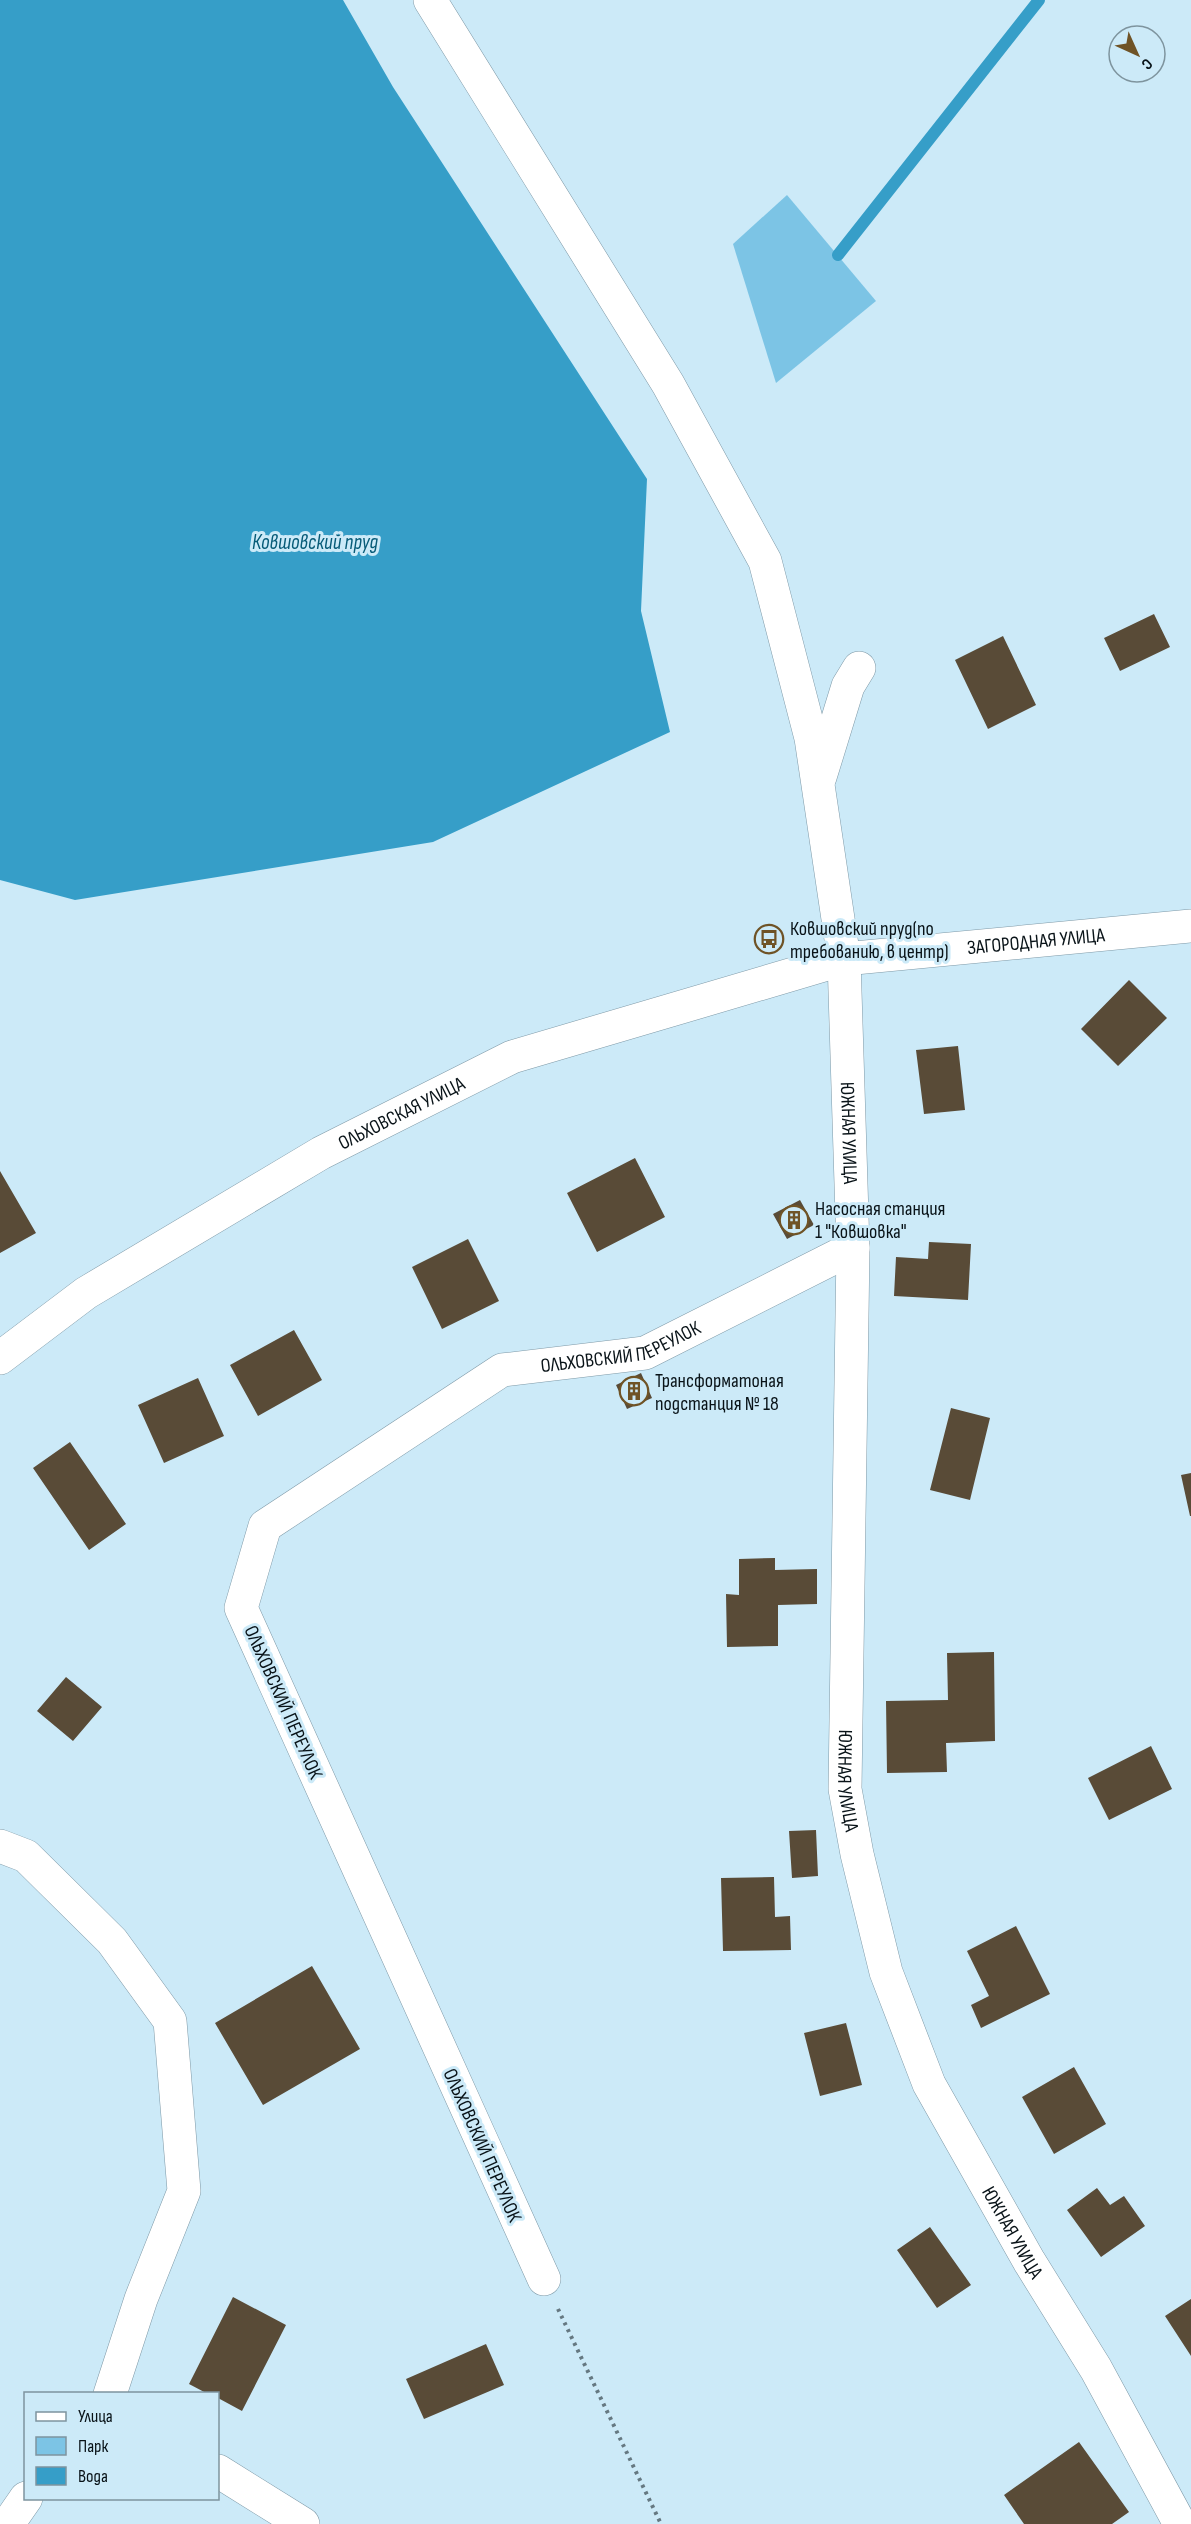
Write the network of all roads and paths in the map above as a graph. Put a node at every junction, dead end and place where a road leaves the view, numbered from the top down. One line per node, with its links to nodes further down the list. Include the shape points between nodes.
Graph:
1 (430, 0): 3 (street, ЮЖНАЯ УЛИЦА, via 668,384 765,561 811,738)
2 (859, 668): 3 (street, via 848,686)
3 (817, 787): 5 (street, ЮЖНАЯ УЛИЦА)
4 (1191, 926): 5 (street, ЗАГОРОДНАЯ УЛИЦА)
5 (844, 959): 6 (street, ЮЖНАЯ УЛИЦА); 7 (street, ОЛЬХОВСКАЯ УЛИЦА, via 512,1058 321,1153 86,1293)
6 (852, 1248): 9 (street, ОЛЬХОВСКИЙ ПЕРЕУЛОК, via 645,1353 502,1370 265,1526 241,1608); 16 (street, ЮЖНАЯ УЛИЦА, via 845,1789 886,1972 929,2084 1029,2261 1096,2369)
7 (0, 1358)
8 (0, 1846): 10 (street, via 26,1856 112,1941 170,2021 184,2191 141,2299)
9 (544, 2279): 15 (path)
10 (111, 2392)
11 (219, 2472): 14 (street)
12 (25, 2500): 13 (street)
13 (8, 2524)
14 (303, 2524)
15 (662, 2524)
16 (1180, 2524)

